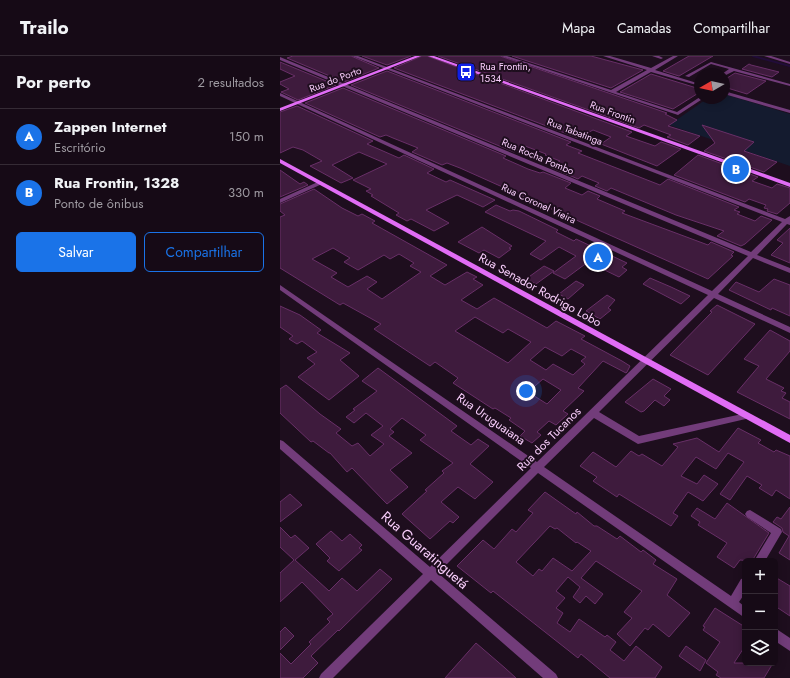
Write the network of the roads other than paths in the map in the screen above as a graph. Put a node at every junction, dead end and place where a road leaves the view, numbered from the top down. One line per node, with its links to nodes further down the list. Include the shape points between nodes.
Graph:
1 (354, 56): 12 (street, Rua Tabatinga)
2 (419, 56): 12 (street, Rua do Porto)
3 (430, 56): 29 (street, Rua Frontin)
4 (507, 56): 20 (street)
5 (604, 56): 14 (street)
6 (654, 56): 10 (street)
7 (676, 56): 14 (street)
8 (766, 56): 11 (street)
9 (280, 58): 18 (street, Rua Rocha Pombo)
10 (661, 58)
11 (790, 63)
12 (387, 68): 18 (street, Rua do Porto); 31 (street, Rua Tabatinga)
13 (733, 69): 15 (street); 16 (street, via 711,63); 19 (street)
14 (651, 70): 17 (street); 20 (street)
15 (730, 71)
16 (687, 76)
17 (694, 83)
18 (344, 85): 23 (street, Rua do Porto); 32 (street, Rua Rocha Pombo)
19 (790, 85)
20 (612, 92): 24 (street, via 678,114)
21 (280, 94): 23 (street, Rua Coronel Vieira)
22 (730, 94): 26 (street)
23 (299, 102): 25 (street, Rua do Porto); 35 (street, Rua Coronel Vieira)
24 (694, 103)
25 (280, 110)
26 (790, 112)
27 (280, 161): 28 (street, Rua Senador Rodrigo Lobo)
28 (320, 183): 30 (street); 37 (street, Rua Senador Rodrigo Lobo)
29 (790, 184)
30 (280, 201)
31 (789, 221): 32 (street, Rua dos Tucanos)
32 (752, 255): 33 (street, Rua Rocha Pombo); 35 (street, Rua dos Tucanos)
33 (790, 270)
34 (280, 287): 42 (street, Rua Uruguaiana)
35 (713, 294): 36 (street, Rua Coronel Vieira); 37 (street, Rua dos Tucanos)
36 (790, 330)
37 (646, 360): 38 (street, Rua dos Tucanos); 39 (street, Rua Senador Rodrigo Lobo)
38 (593, 413): 39 (street, via 638,440); 42 (street, Rua dos Tucanos)
39 (747, 416): 40 (street, Rua Senador Rodrigo Lobo)
40 (790, 439)
41 (280, 444): 45 (street, Rua Guaratinguetá)
42 (538, 468): 45 (street, Rua dos Tucanos); 47 (street, Rua Uruguaiana)
43 (750, 514): 44 (street, via 777,532)
44 (761, 558)
45 (431, 574): 51 (street, Rua dos Tucanos); 52 (street, Rua Guaratinguetá)
46 (742, 588): 47 (street)
47 (732, 604): 48 (street, Rua Uruguaiana)
48 (742, 611)
49 (778, 636): 50 (street)
50 (790, 645)
51 (325, 678)
52 (552, 678)

